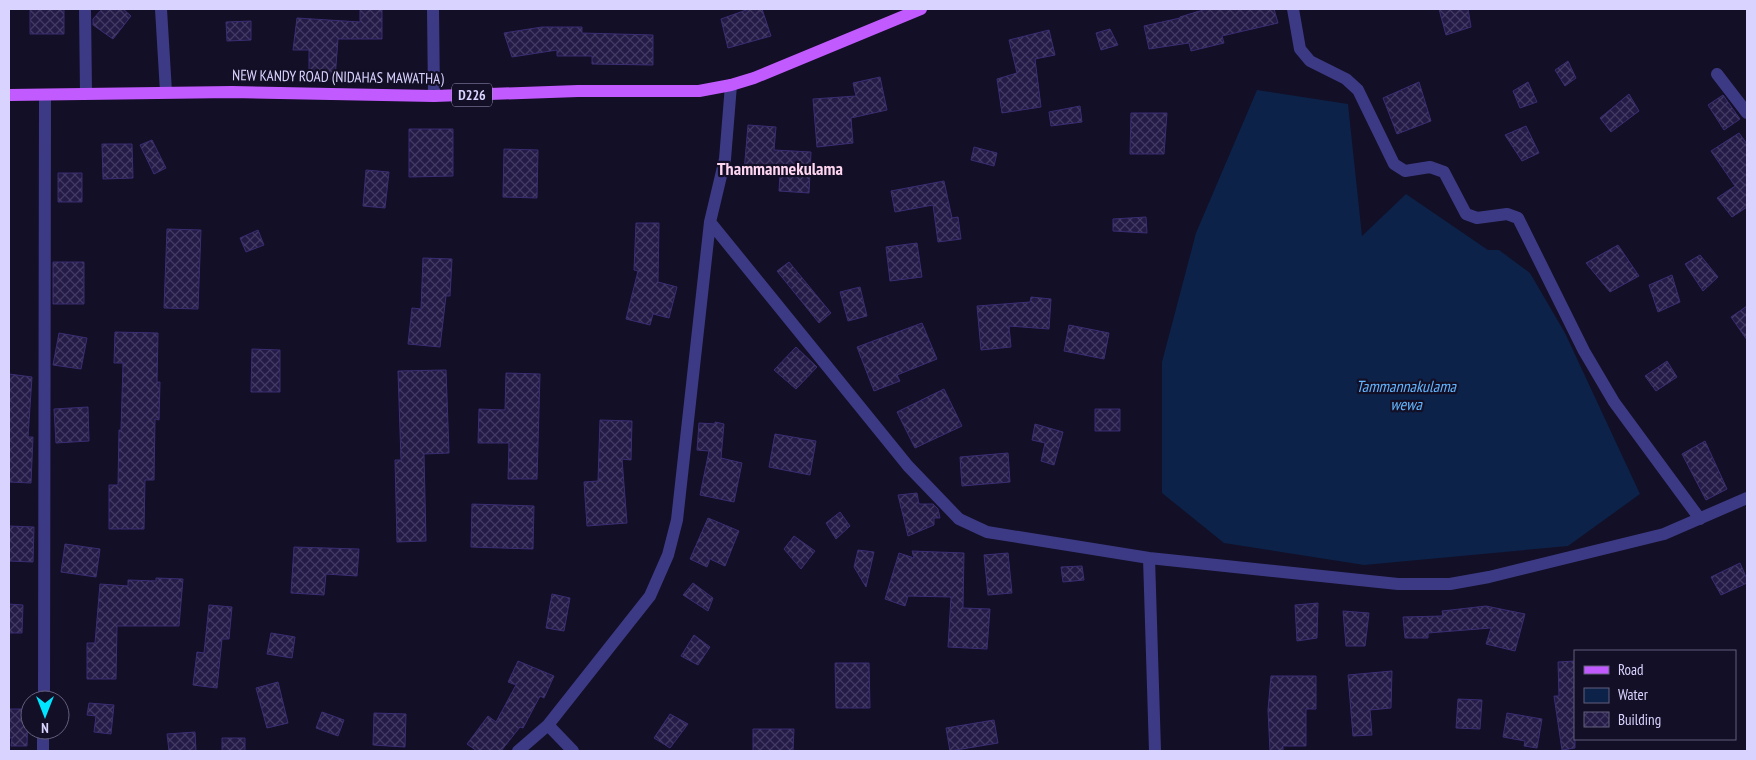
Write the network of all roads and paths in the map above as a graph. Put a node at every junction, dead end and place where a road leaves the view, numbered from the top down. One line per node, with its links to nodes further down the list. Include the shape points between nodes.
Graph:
1 (85, 9): 9 (street)
2 (162, 9): 8 (street)
3 (434, 9): 12 (street)
4 (921, 9): 7 (main road, NEW KANDY ROAD (NIDAHAS MAWATHA) / D226)
5 (1293, 9): 16 (street, via 1300,49 1310,61 1346,79 1358,90 1394,164 1405,171 1430,167 1444,172 1466,214 1477,218 1507,214 1518,218 1584,351 1614,402)
6 (1717, 74): 13 (street)
7 (731, 85): 12 (main road, NEW KANDY ROAD (NIDAHAS MAWATHA) / D226, via 699,91); 14 (street, via 726,159)
8 (166, 92): 9 (main road, NEW KANDY ROAD (NIDAHAS MAWATHA) / D226); 12 (main road, NEW KANDY ROAD (NIDAHAS MAWATHA) / D226)
9 (86, 93): 11 (main road, NEW KANDY ROAD (NIDAHAS MAWATHA) / D226)
10 (9, 95): 11 (main road, NEW KANDY ROAD (NIDAHAS MAWATHA) / D226)
11 (45, 95): 18 (street)
12 (434, 96)
13 (1747, 113)
14 (710, 222): 17 (street, via 908,466 959,520 987,532); 19 (street, via 676,520 668,555 650,596)
15 (1747, 498): 16 (street)
16 (1700, 520): 17 (street, via 1664,534 1450,584 1398,584)
17 (1149, 558): 22 (street)
18 (44, 690)
19 (548, 725): 20 (street); 21 (street)
20 (518, 751)
21 (573, 751)
22 (1155, 751)

